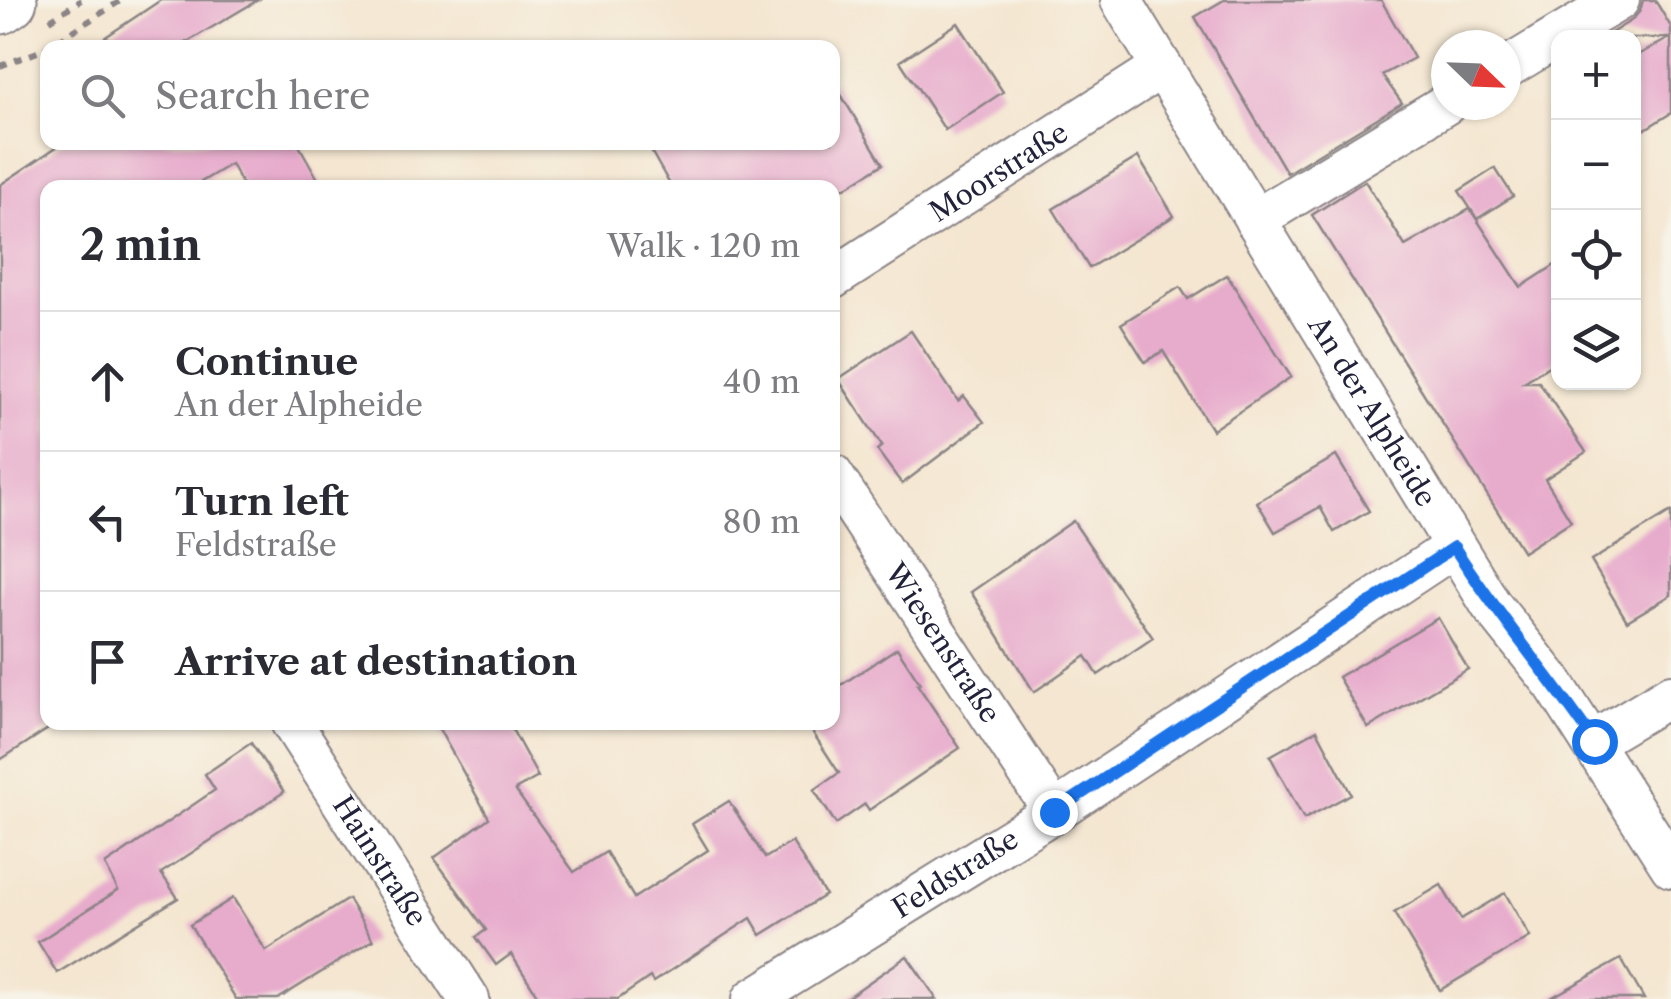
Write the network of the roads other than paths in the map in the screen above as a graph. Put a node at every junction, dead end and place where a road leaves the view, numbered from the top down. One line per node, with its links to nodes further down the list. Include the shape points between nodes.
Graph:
1 (9, 0): 4 (street)
2 (1121, 0): 6 (street, An der Alpheide)
3 (1618, 0): 5 (street)
4 (0, 6)
5 (1521, 59)
6 (1162, 67): 8 (street, An der Alpheide); 9 (street, Moorstraße)
7 (1431, 113): 8 (street)
8 (1255, 220): 11 (street, An der Alpheide)
9 (840, 274)
10 (840, 486): 15 (street, Wiesenstraße)
11 (1454, 547): 14 (street, An der Alpheide); 15 (street, Feldstraße)
12 (1671, 695): 14 (street)
13 (296, 730): 17 (street, Hainstraße)
14 (1594, 741): 16 (street, An der Alpheide)
15 (1054, 812): 18 (street, Feldstraße)
16 (1671, 867)
17 (469, 999)
18 (753, 999)

